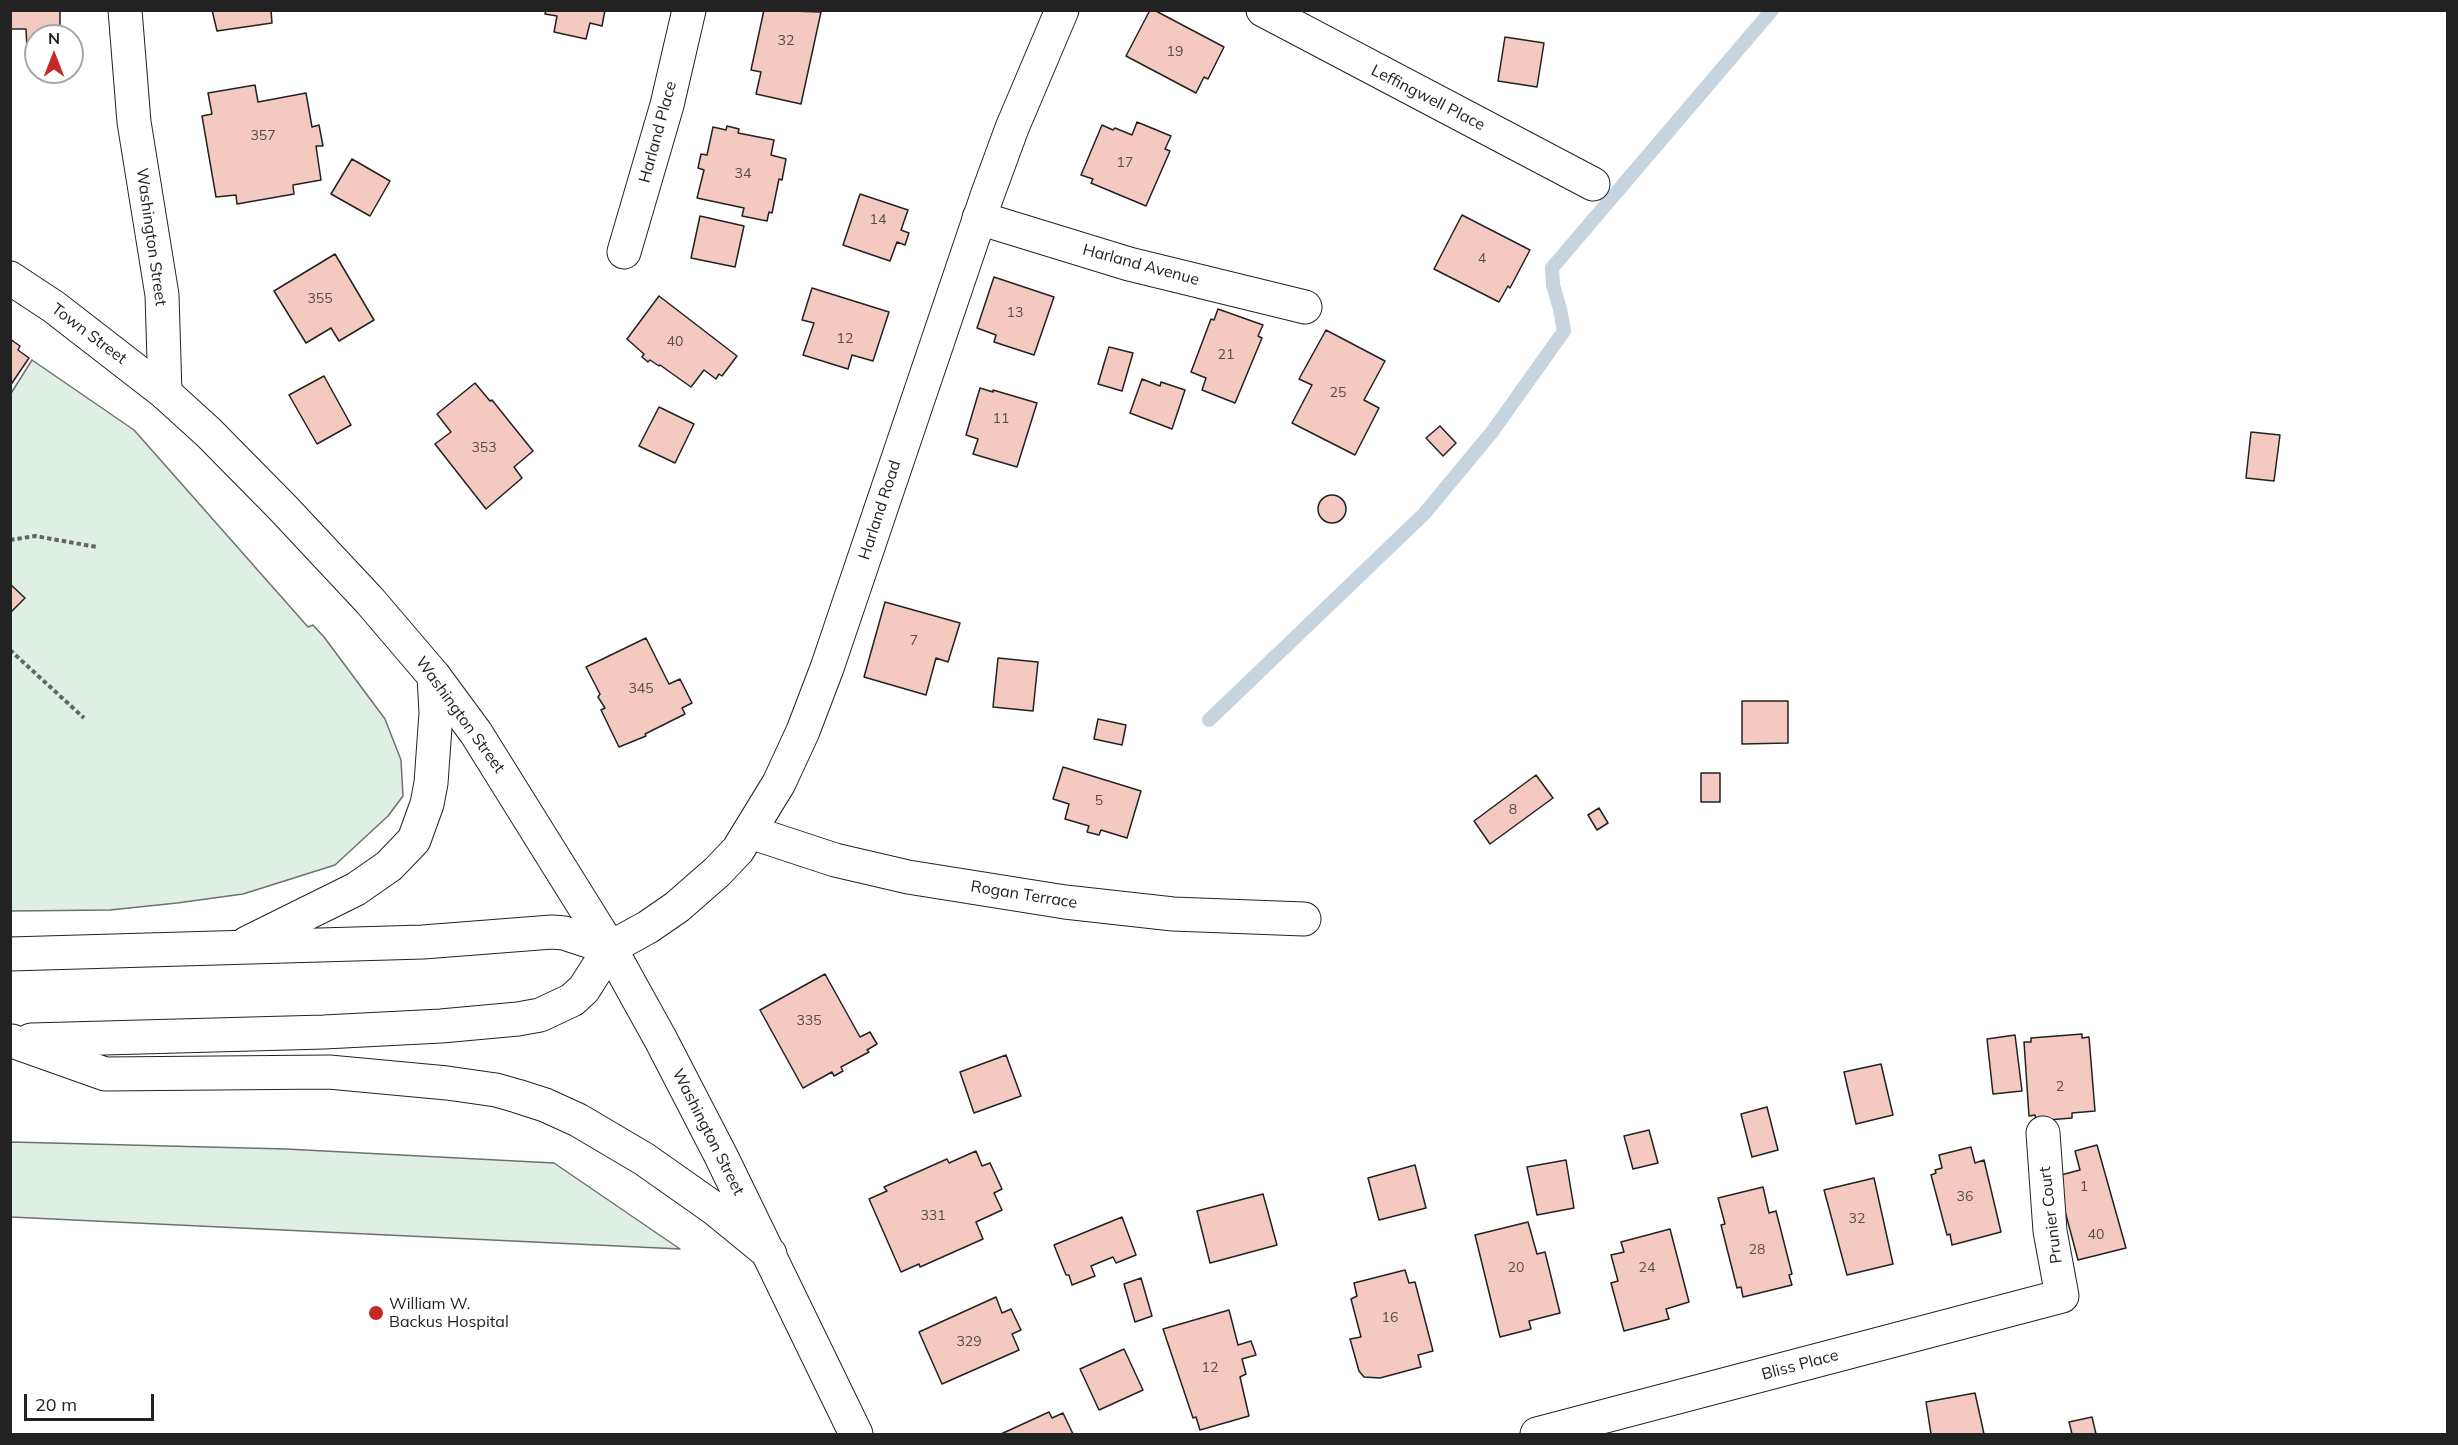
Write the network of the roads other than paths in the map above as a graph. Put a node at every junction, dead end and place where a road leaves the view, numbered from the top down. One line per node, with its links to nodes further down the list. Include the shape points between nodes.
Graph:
1 (125, 10): 10 (main road, Washington Street, via 134,122 162,295)
2 (689, 10): 7 (main road, Harland Place, via 667,105)
3 (1062, 10): 6 (main road, Harland Road)
4 (1263, 10): 5 (main road, Leffingwell Place)
5 (1593, 184)
6 (979, 218): 9 (main road, Harland Avenue, via 1129,264); 12 (main road, Harland Road, via 827,668 779,783)
7 (624, 252)
8 (10, 278): 10 (main road, Town Street)
9 (1305, 307)
10 (165, 393): 11 (main road, Washington Street, via 282,507)
11 (434, 676): 14 (main road, Washington Street, via 522,803); 15 (main road, via 436,724 431,783 414,840 390,866 356,889)
12 (750, 832): 13 (main road, Rogan Terrace, via 835,860 1065,902 1173,914); 14 (main road, Harland Road, via 723,866 690,896 648,927)
13 (1304, 920)
14 (610, 948): 15 (main road, via 552,932); 17 (main road, via 584,989 572,999 540,1015 518,1019 324,1032); 19 (main road, Washington Street)
15 (235, 949): 16 (main road)
16 (10, 954)
17 (11, 1041): 19 (main road, via 105,1074 329,1072 496,1090 578,1120 644,1159)
18 (2043, 1133): 20 (main road, Prunier Court, via 2050,1231)
19 (770, 1254): 21 (main road, Washington Street)
20 (2062, 1296): 22 (main road, Bliss Place)
21 (856, 1434)
22 (1537, 1434)

